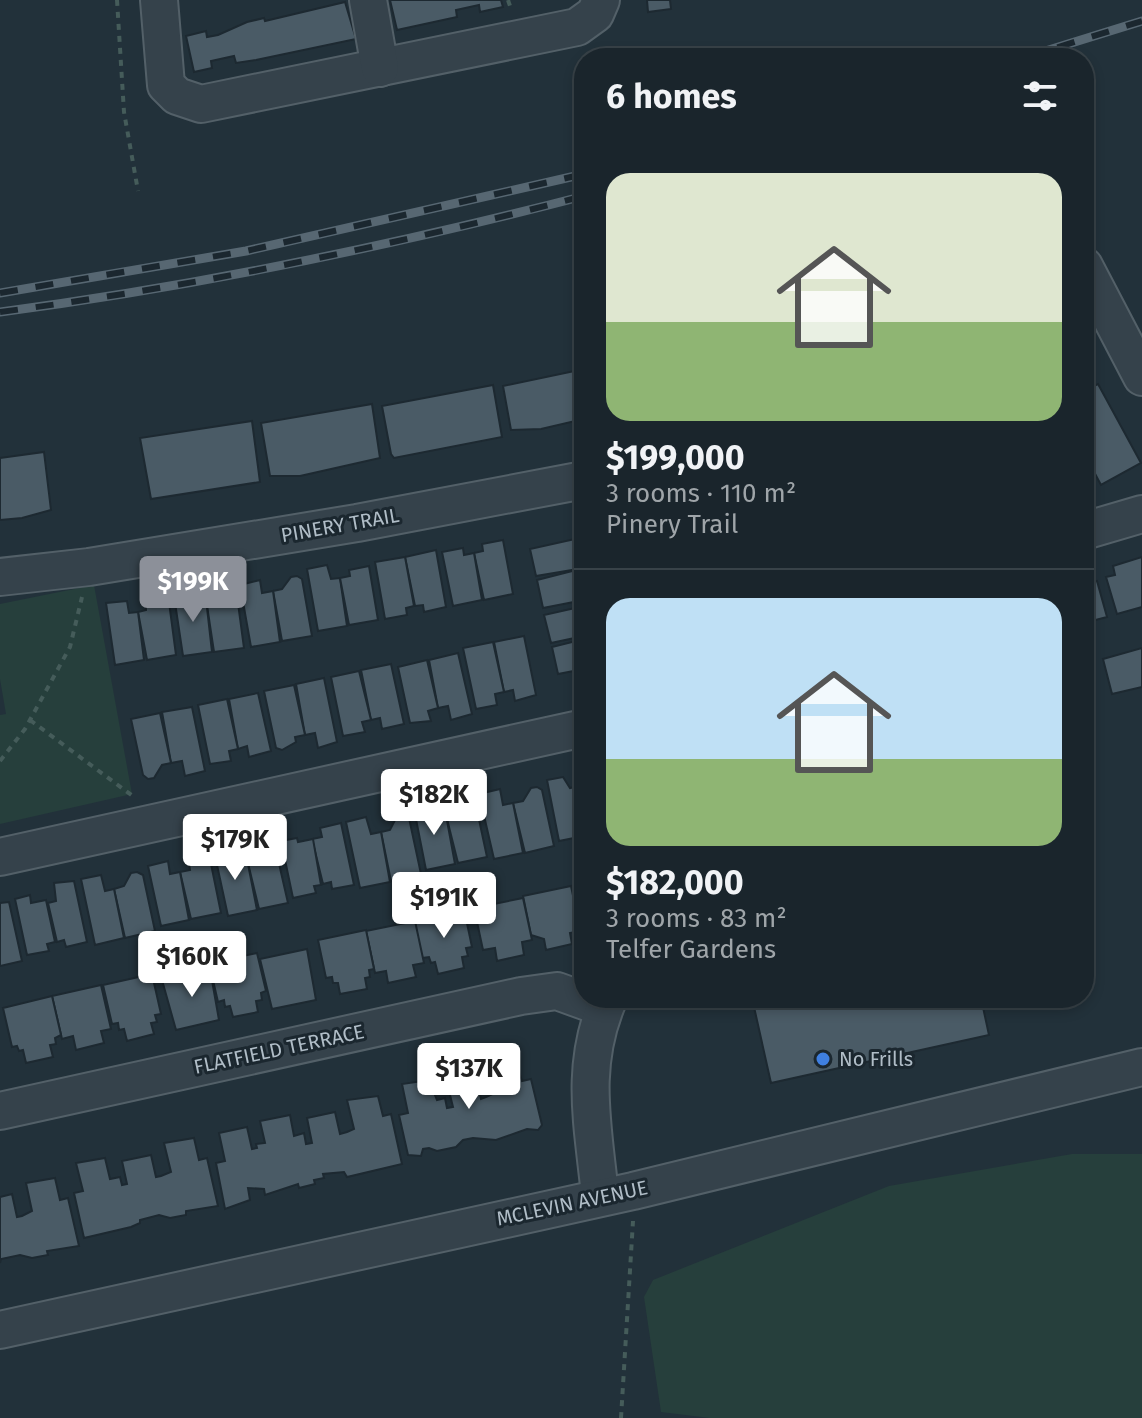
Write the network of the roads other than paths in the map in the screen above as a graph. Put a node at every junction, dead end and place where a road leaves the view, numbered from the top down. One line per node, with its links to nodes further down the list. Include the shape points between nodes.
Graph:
1 (159, 0): 4 (street, via 166,85 191,103)
2 (368, 0): 4 (street)
3 (601, 0): 4 (street, via 595,14 577,27)
4 (380, 68)
5 (1094, 285): 6 (street)
6 (1142, 377)
7 (574, 482): 10 (street, PINERY TRAIL, via 357,523)
8 (1142, 514): 9 (street)
9 (1094, 528)
10 (0, 577)
11 (574, 730): 12 (street)
12 (0, 857)
13 (574, 995): 16 (street, FLATFIELD TERRACE, via 557,991 521,996)
14 (605, 1008): 17 (street, via 591,1053 588,1090)
15 (1142, 1067): 17 (street, MCLEVIN AVENUE)
16 (0, 1111)
17 (617, 1193): 18 (street, MCLEVIN AVENUE)
18 (0, 1330)

